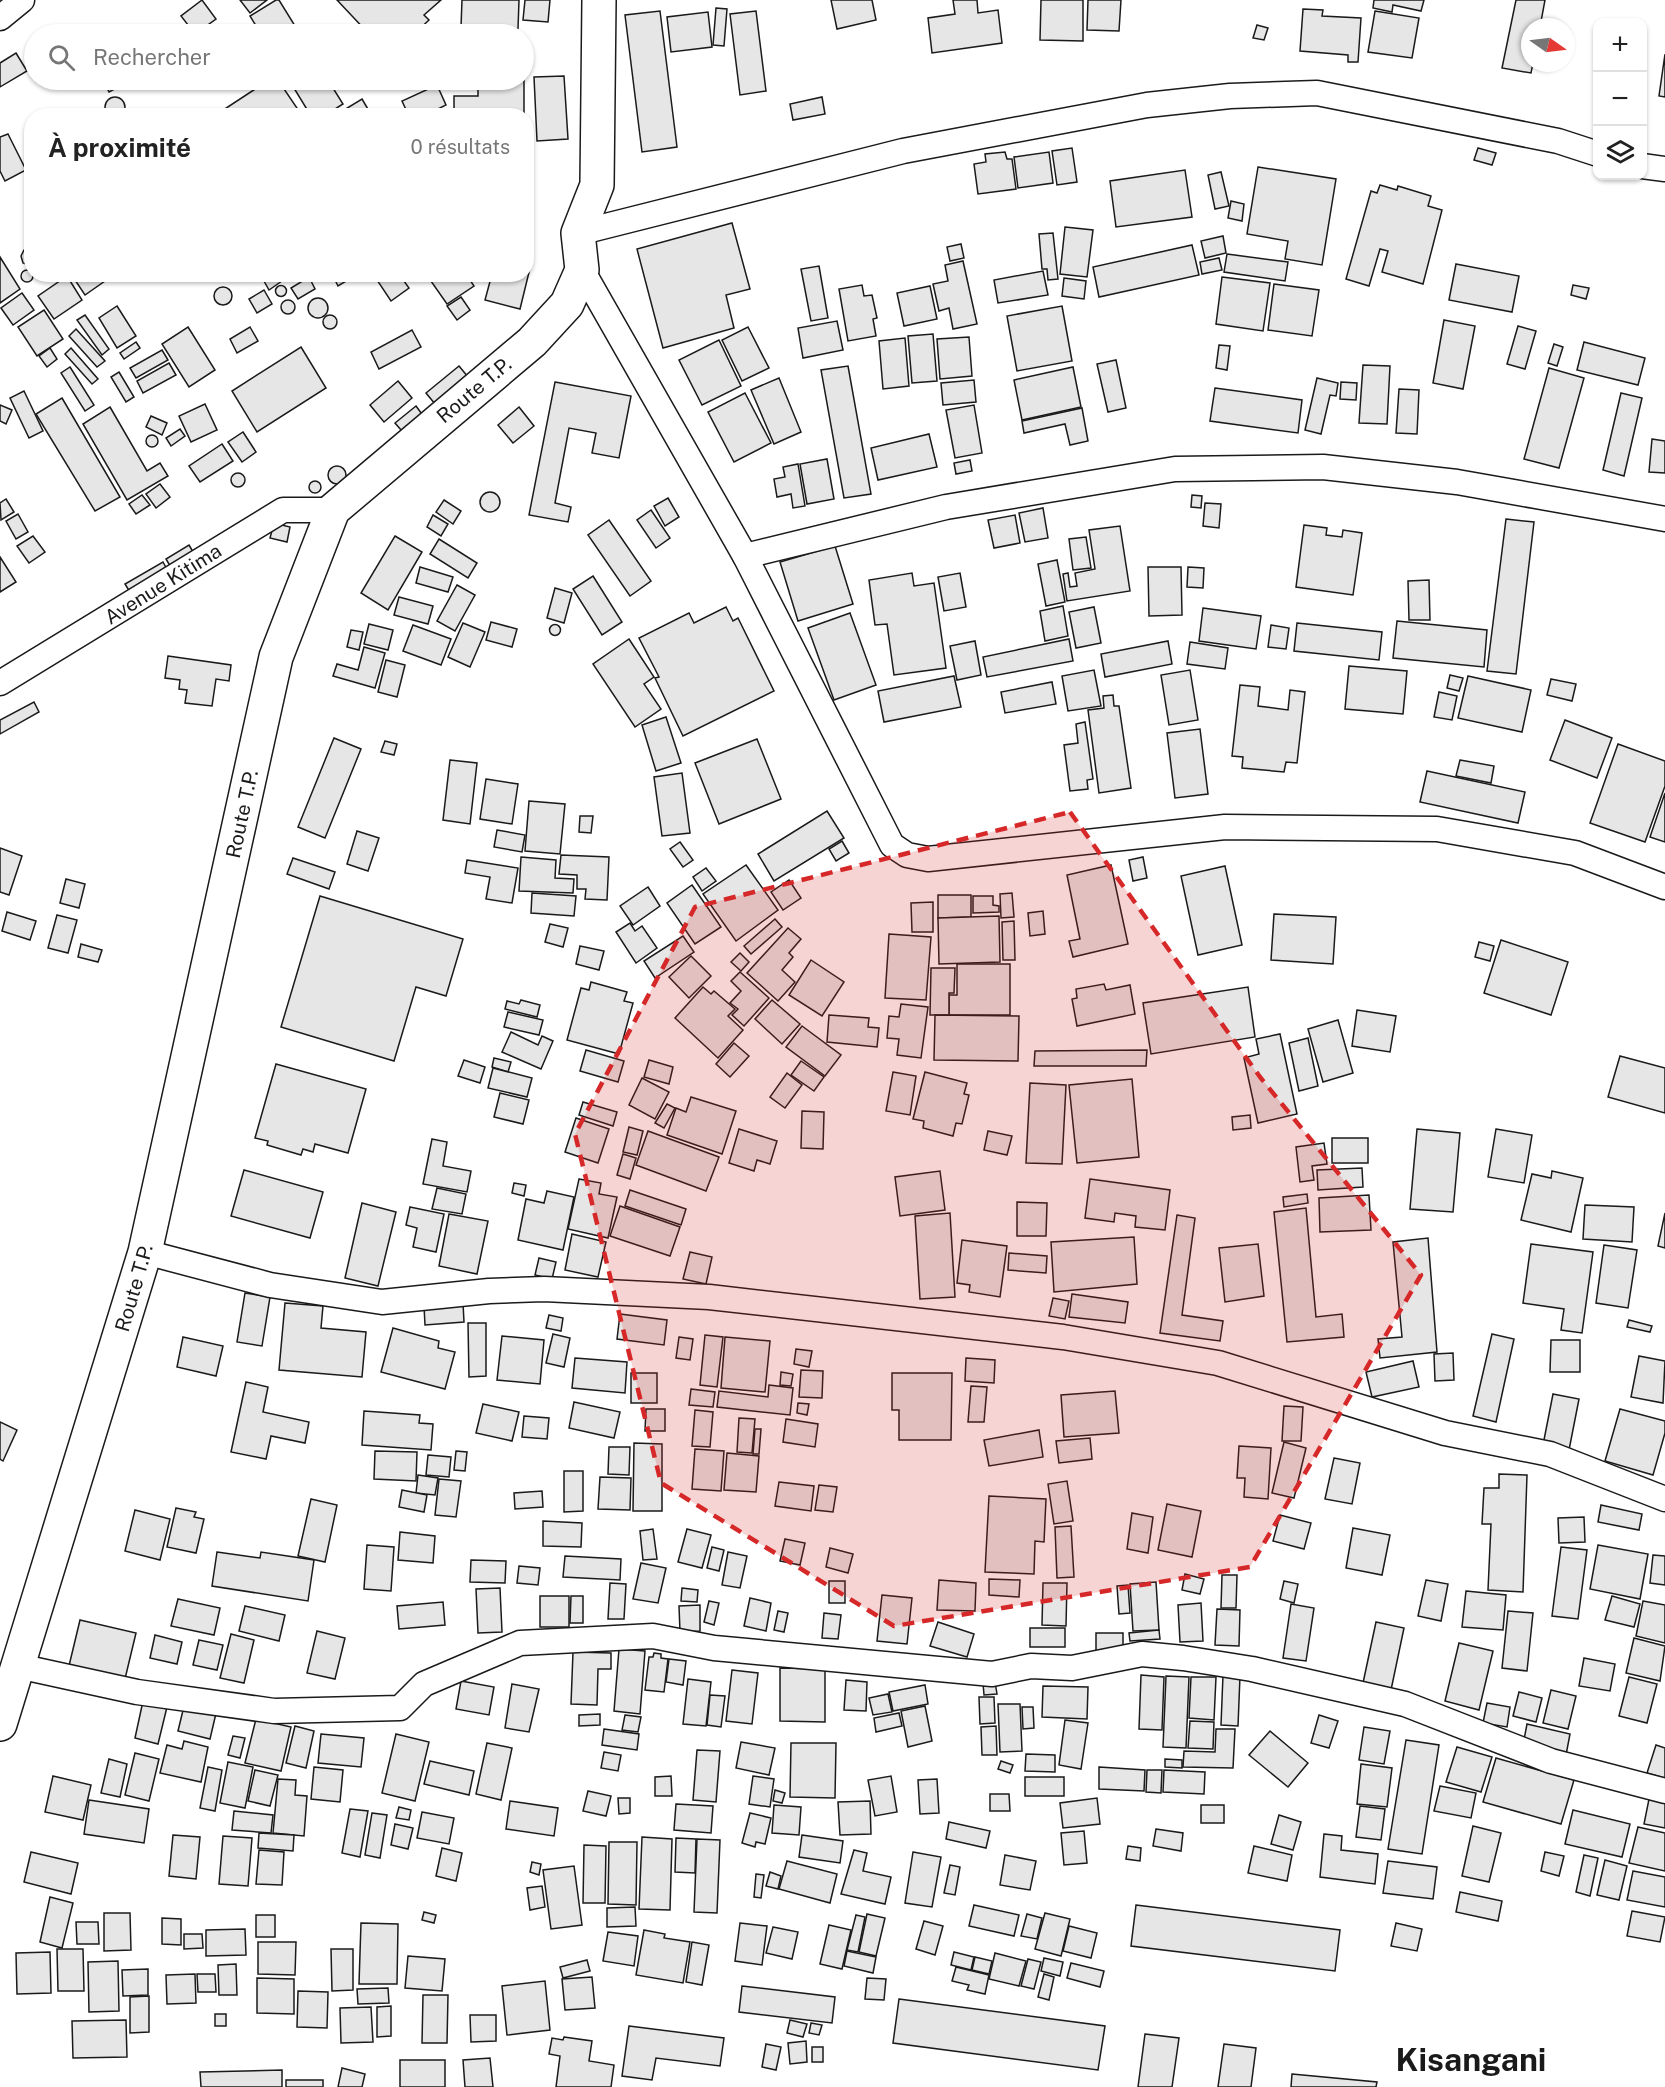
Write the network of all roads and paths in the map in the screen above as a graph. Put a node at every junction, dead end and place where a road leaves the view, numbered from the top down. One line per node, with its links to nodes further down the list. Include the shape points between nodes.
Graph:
1 (22, 0): 3 (street)
2 (599, 0): 7 (street, Route T.P., via 597,185)
3 (0, 18)
4 (1593, 152): 7 (street, via 1558,141 1317,93 1230,96 1147,105 903,151)
5 (1647, 167): 6 (street)
6 (1665, 169)
7 (578, 233): 8 (street, Route T.P.)
8 (582, 270): 9 (street, Route T.P., via 567,304 532,342); 11 (street)
9 (333, 510): 12 (street, Avenue Kitima, via 283,510); 14 (street, Route T.P., via 276,657)
10 (1665, 519): 11 (street, via 1457,482 1323,466 1175,469 946,507)
11 (745, 556): 13 (street, via 892,845 907,855 928,859 1225,827 1437,829 1575,854)
12 (0, 683)
13 (1665, 886)
14 (145, 1252): 15 (street, via 270,1285 382,1302 556,1289 709,1297 1063,1337 1218,1363 1445,1433 1550,1454); 16 (street, Route T.P.)
15 (1665, 1499)
16 (18, 1666): 17 (street, Route T.P.); 18 (street, via 137,1692 274,1711 400,1708 424,1684 520,1643 654,1636 714,1648 992,1674 1031,1666 1072,1668 1142,1654 1252,1669 1405,1704 1551,1761)
17 (0, 1724)
18 (1665, 1791)

